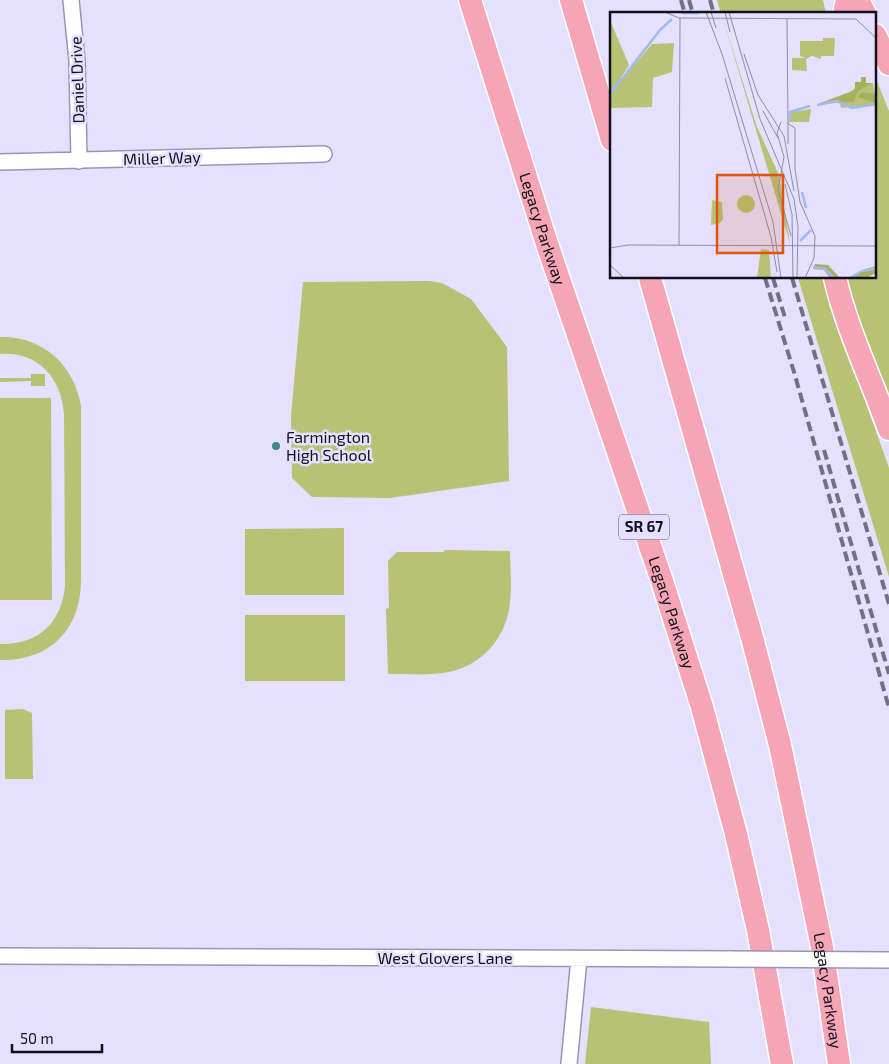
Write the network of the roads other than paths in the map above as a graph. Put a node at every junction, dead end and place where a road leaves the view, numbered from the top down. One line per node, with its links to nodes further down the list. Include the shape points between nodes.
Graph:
1 (71, 0): 10 (street, Daniel Drive, via 77,61)
2 (470, 0): 19 (highway, Legacy Parkway / SR 67, via 548,247 702,707 758,930)
3 (571, 0): 8 (highway)
4 (858, 0): 5 (highway)
5 (864, 12)
6 (876, 37): 7 (highway)
7 (889, 64)
8 (610, 133)
9 (324, 154): 10 (street, Miller Way)
10 (79, 161): 11 (street, Miller Way)
11 (0, 162)
12 (650, 279): 20 (highway, Legacy Parkway, via 780,745 822,947)
13 (835, 279): 14 (highway, via 860,356)
14 (889, 429)
15 (0, 956): 16 (street, West Glovers Lane)
16 (579, 959): 17 (street, West Glovers Lane, bridge); 18 (street)
17 (889, 960)
18 (569, 1064)
19 (782, 1064)
20 (839, 1064)

